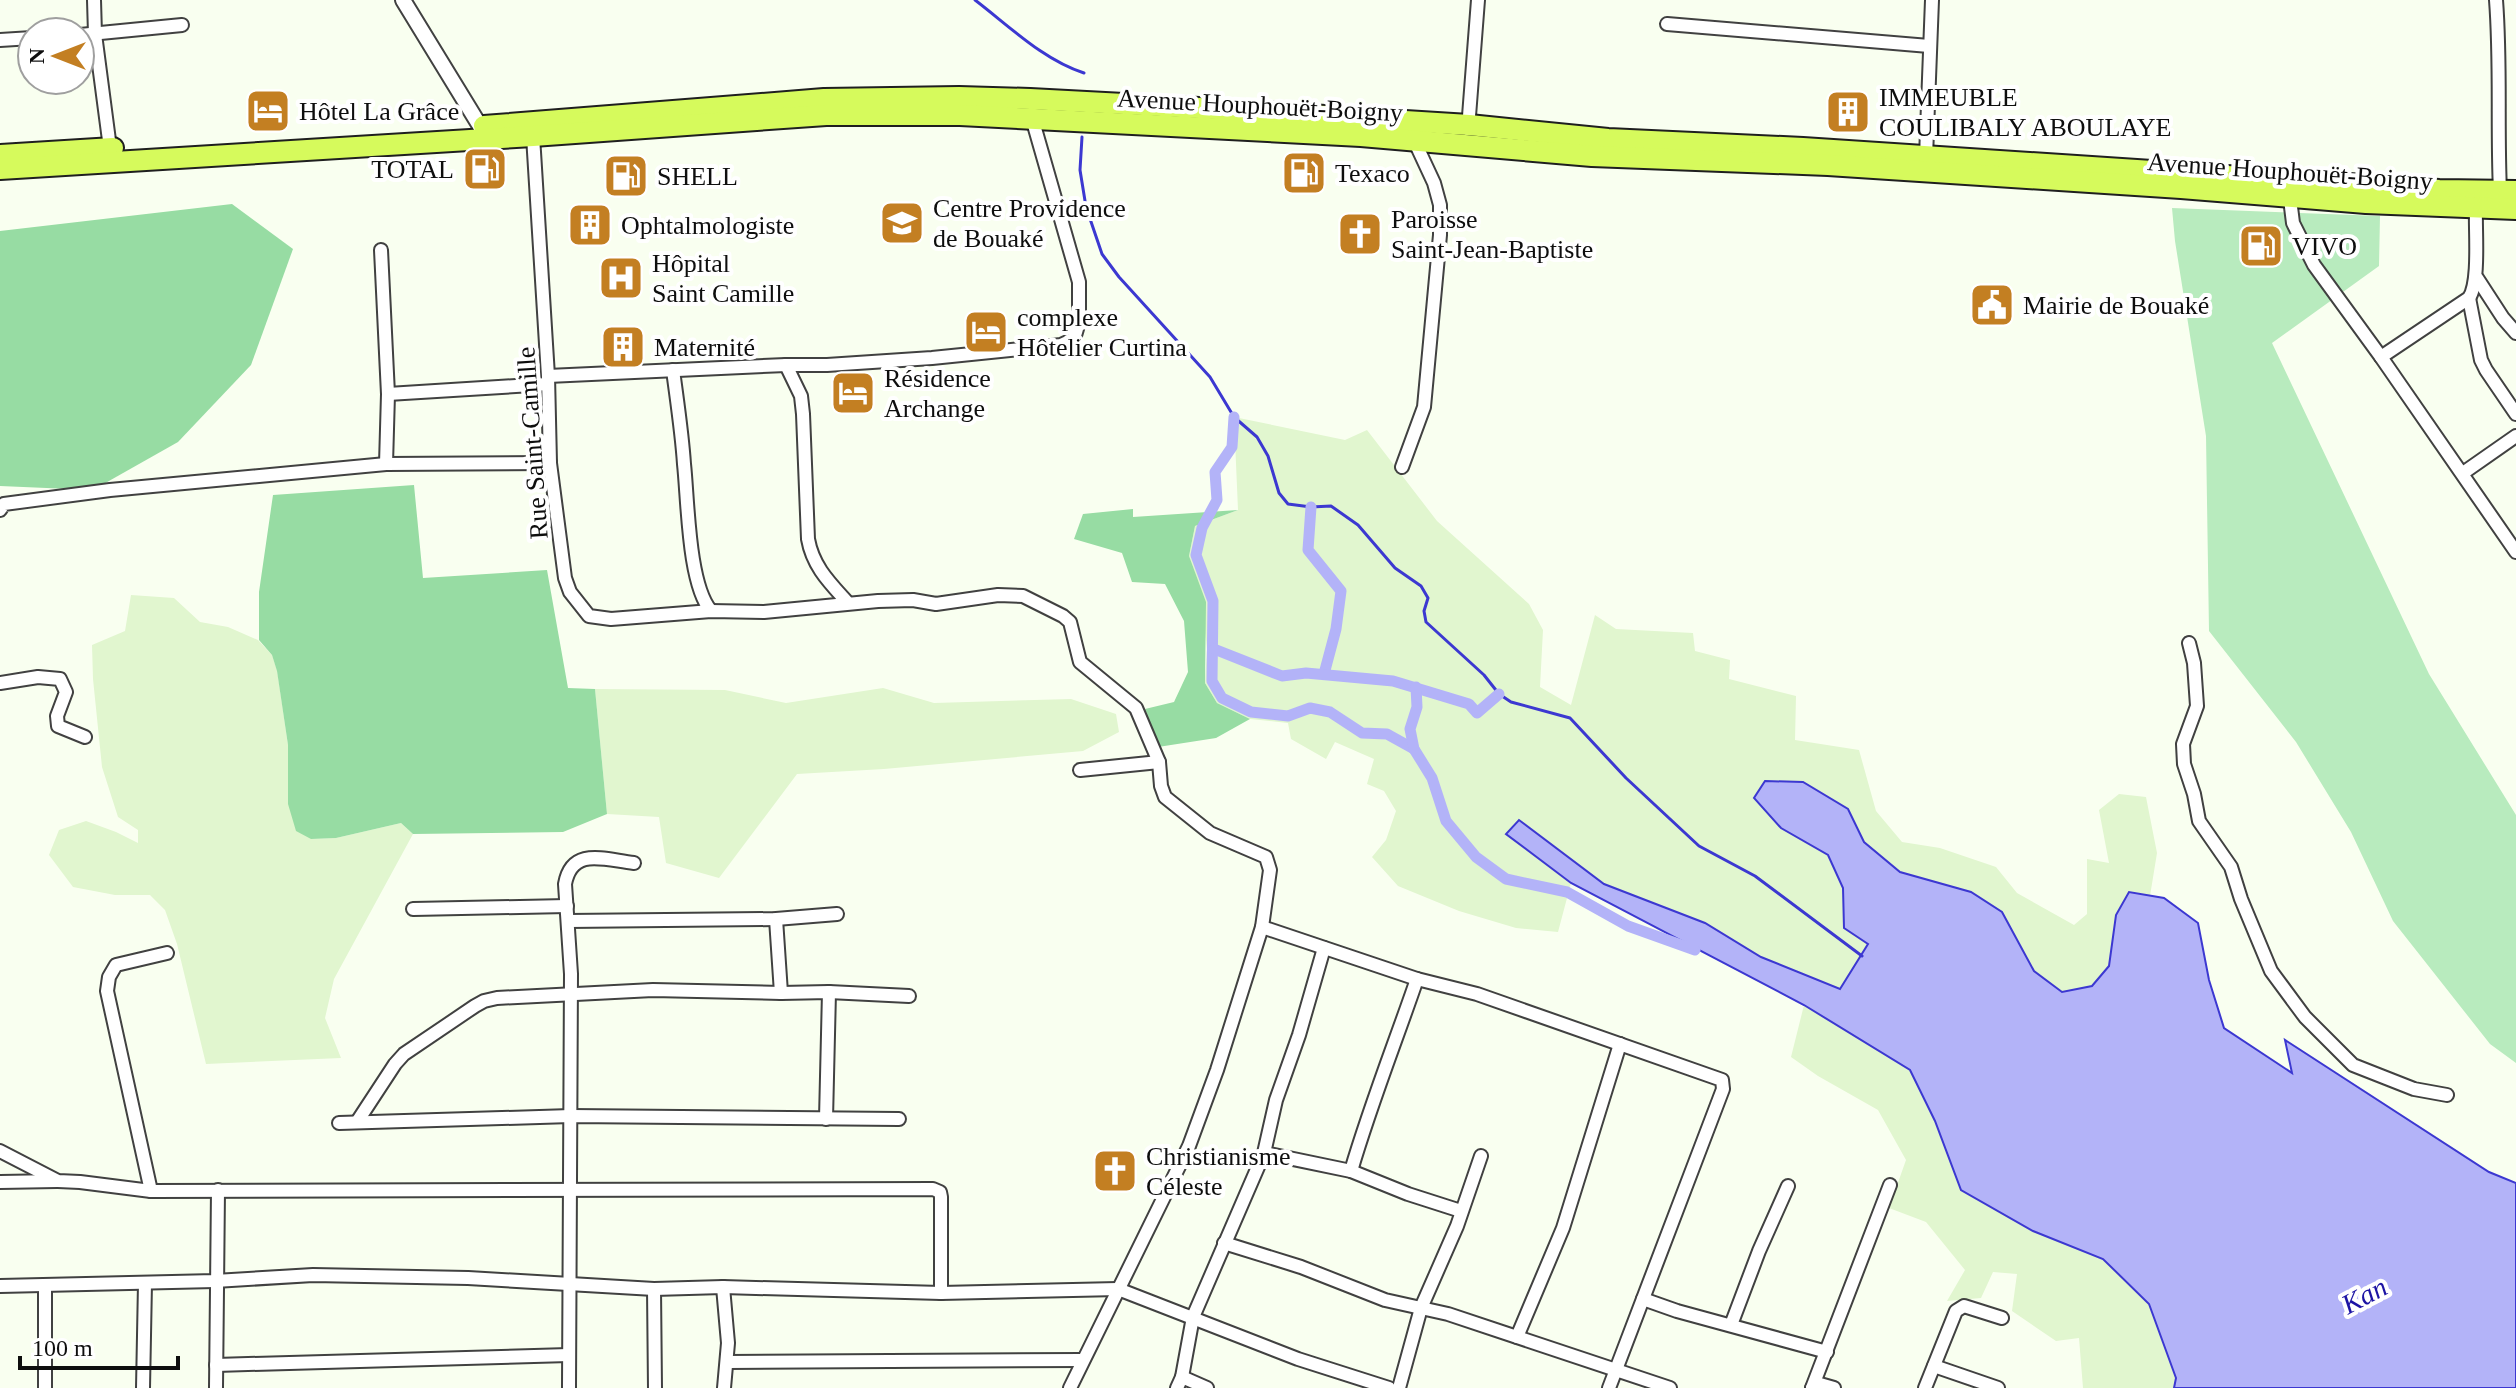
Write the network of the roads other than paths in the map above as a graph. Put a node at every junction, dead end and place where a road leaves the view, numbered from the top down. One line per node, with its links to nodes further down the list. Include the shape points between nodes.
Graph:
1 (403, 0): 11 (street)
2 (1478, 0): 12 (street)
3 (1932, 0): 9 (street)
4 (2496, 0): 20 (street, via 2497,127)
5 (1667, 24): 9 (street)
6 (182, 25): 7 (street)
7 (96, 34)
8 (96, 42): 15 (street)
9 (1929, 46): 17 (street)
10 (1032, 118): 13 (highway, Avenue Houphouët-Boigny, via 826,115); 14 (highway, Avenue Houphouët-Boigny); 28 (street, via 1079,282 1074,339 1061,345 932,358)
11 (483, 133): 12 (highway, Avenue Houphouët-Boigny, via 824,99 944,97 1199,108); 13 (highway, Avenue Houphouët-Boigny); 15 (highway, Avenue Houphouët-Boigny); 18 (highway, Avenue Houphouët-Boigny)
12 (1468, 135): 14 (highway, Avenue Houphouët-Boigny); 17 (highway, Avenue Houphouët-Boigny); 19 (highway, Avenue Houphouët-Boigny, via 1592,156)
13 (533, 136): 30 (street, Rue Saint-Camille)
14 (1414, 140): 36 (street, via 1434,183 1440,235 1424,407)
15 (110, 148): 16 (highway, Avenue Houphouët-Boigny)
16 (0, 155)
17 (1926, 157): 19 (highway, Avenue Houphouët-Boigny)
18 (0, 169)
19 (2289, 188): 20 (highway, Avenue Houphouët-Boigny); 21 (highway, Avenue Houphouët-Boigny); 27 (street, via 2293,223 2314,265)
20 (2508, 191)
21 (2476, 209): 22 (highway, Avenue Houphouët-Boigny); 24 (street)
22 (2516, 209)
23 (381, 250): 31 (street)
24 (2477, 278): 25 (street); 26 (street)
25 (2469, 298): 27 (street); 32 (street, via 2481,360)
26 (2516, 333)
27 (2381, 357): 37 (street)
28 (786, 365): 29 (street); 40 (street, via 801,396 811,554)
29 (673, 370): 30 (street); 41 (street, via 691,551)
30 (548, 380): 31 (street); 34 (street, Rue Saint-Camille)
31 (388, 394): 35 (street)
32 (2515, 409)
33 (2516, 436): 37 (street)
34 (550, 463): 35 (street); 41 (street, Rue Saint-Camille, via 565,578 589,616)
35 (386, 464): 38 (street, via 110,490 4,504)
36 (1402, 467)
37 (2463, 473): 39 (street)
38 (0, 510)
39 (2516, 552)
40 (848, 603): 41 (street, via 764,612); 45 (street, via 936,604 1012,594 1063,616 1074,629 1080,662 1136,708)
41 (711, 611)
42 (2189, 643): 62 (street, via 2197,706 2183,744 2184,764 2199,821 2231,867 2271,971 2305,1017 2353,1065 2414,1089)
43 (0, 683): 44 (street, via 60,679 66,692 58,726)
44 (85, 737)
45 (1159, 762): 46 (street); 53 (street, via 1165,797 1210,833 1266,857 1270,870)
46 (1080, 770)
47 (634, 863): 48 (street, via 588,858 573,863 565,884)
48 (567, 906): 49 (street); 52 (street)
49 (413, 909)
50 (837, 914): 51 (street)
51 (776, 919): 52 (street); 58 (street)
52 (568, 921): 59 (street)
53 (1262, 927): 54 (street); 88 (street, via 1189,1146)
54 (1324, 948): 56 (street); 69 (street)
55 (167, 953): 78 (street, via 116,965 107,991)
56 (1417, 979): 61 (street, via 1477,994); 71 (street)
57 (829, 992): 58 (street); 60 (street); 64 (street)
58 (781, 993): 59 (street)
59 (570, 994): 63 (street); 66 (street, via 497,998 475,1006 404,1054)
60 (909, 996)
61 (1620, 1044): 90 (street, via 1724,1084); 95 (street, via 1563,1228)
62 (2447, 1095)
63 (571, 1116): 64 (street); 66 (street); 76 (street)
64 (826, 1119): 65 (street)
65 (899, 1119)
66 (357, 1122): 67 (street)
67 (339, 1123)
68 (0, 1151): 72 (street)
69 (1264, 1153): 71 (street); 80 (street)
70 (1481, 1156): 79 (street)
71 (1351, 1171): 79 (street)
72 (58, 1181): 73 (street); 78 (street)
73 (0, 1182)
74 (1890, 1185): 96 (street)
75 (1788, 1186): 94 (street)
76 (571, 1189): 77 (street); 83 (street); 89 (street, via 937,1190)
77 (218, 1190): 78 (street); 81 (street)
78 (151, 1191)
79 (1461, 1211): 91 (street)
80 (1224, 1243): 91 (street); 92 (street)
81 (215, 1281): 82 (street); 83 (street, via 313,1275); 100 (street)
82 (145, 1283): 84 (street); 105 (street)
83 (569, 1283): 87 (street); 97 (street)
84 (45, 1285): 85 (street); 104 (street)
85 (0, 1286)
86 (723, 1287): 87 (street); 89 (street); 99 (street)
87 (654, 1289): 108 (street)
88 (1118, 1289): 89 (street); 92 (street); 98 (street)
89 (941, 1293)
90 (1643, 1299): 94 (street); 102 (street)
91 (1421, 1308): 95 (street); 113 (street)
92 (1193, 1317): 103 (street); 112 (street)
93 (2002, 1318): 101 (street, via 1964,1306 1956,1311)
94 (1731, 1325): 96 (street)
95 (1517, 1337): 102 (street)
96 (1827, 1352): 116 (street)
97 (569, 1355): 100 (street); 107 (street)
98 (1082, 1360): 99 (street); 110 (street)
99 (728, 1362): 109 (street)
100 (216, 1365): 106 (street)
101 (1934, 1366): 118 (street); 119 (street)
102 (1615, 1370): 114 (street); 115 (street)
103 (1180, 1383): 111 (street)
104 (45, 1388)
105 (143, 1388)
106 (216, 1388)
107 (569, 1388)
108 (655, 1388)
109 (724, 1388)
110 (1070, 1388)
111 (1207, 1388)
112 (1389, 1388)
113 (1399, 1388)
114 (1609, 1388)
115 (1670, 1388)
116 (1812, 1388): 117 (street)
117 (1834, 1388)
118 (1925, 1388)
119 (1998, 1388)

